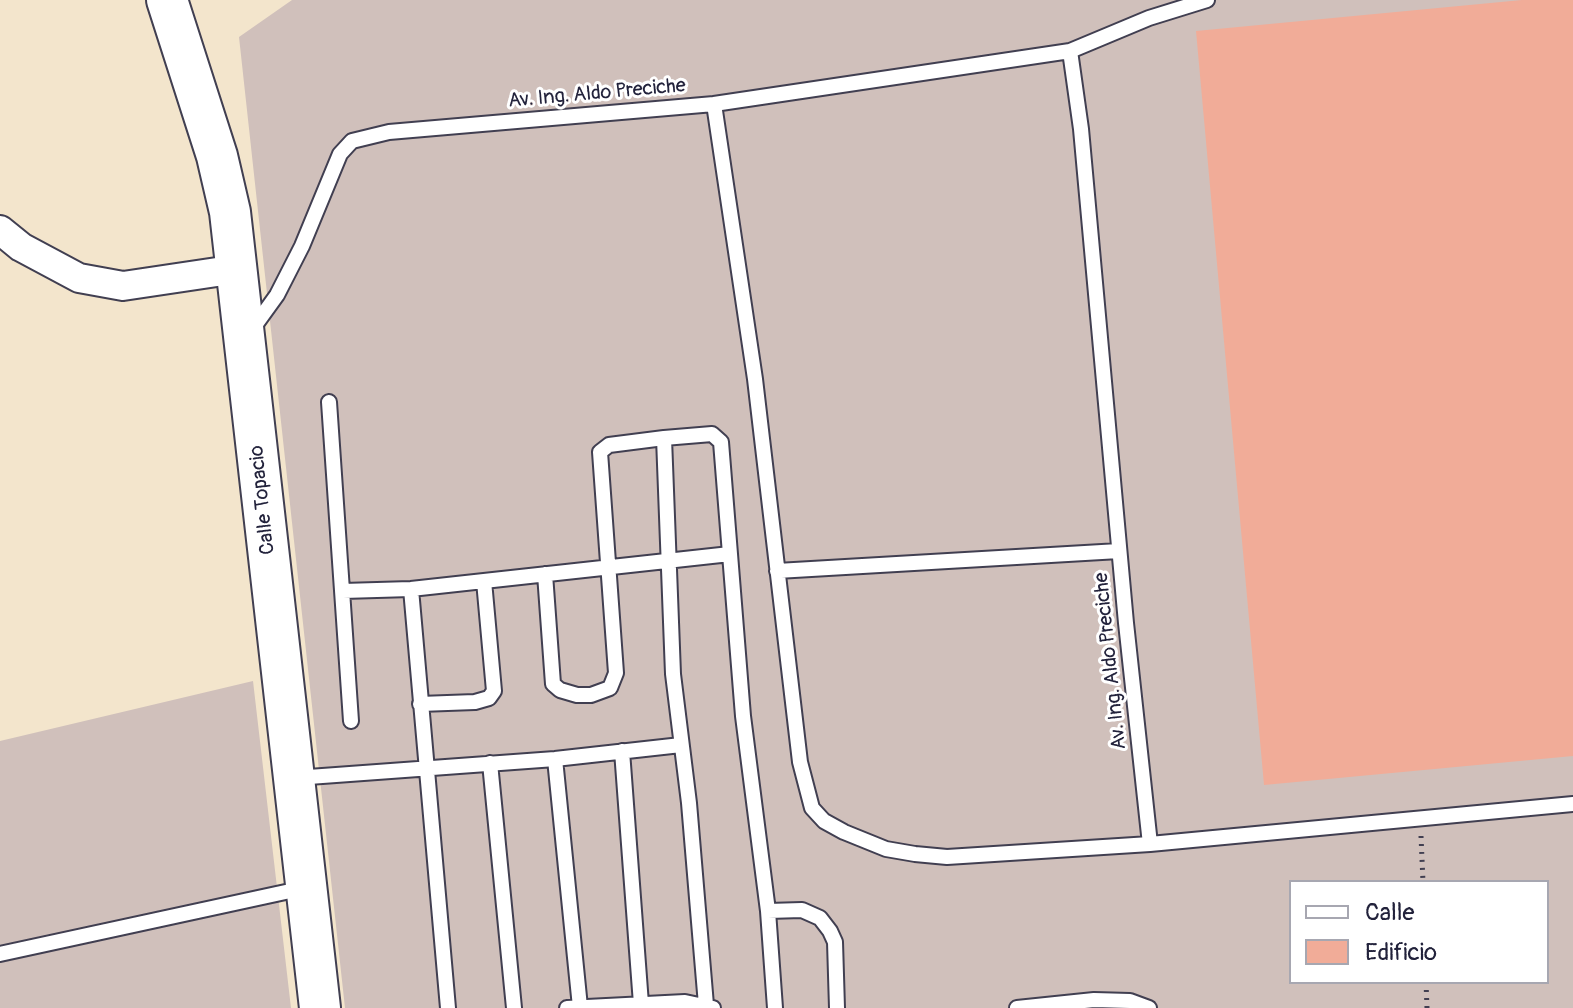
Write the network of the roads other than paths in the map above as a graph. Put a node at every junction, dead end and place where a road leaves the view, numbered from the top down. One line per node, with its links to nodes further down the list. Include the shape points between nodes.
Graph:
1 (1207, 0): 3 (lane, Av. Ing. Aldo Preciche)
2 (170, 2): 6 (street, Calle Topacio, via 217,156)
3 (1070, 51): 4 (lane, Av. Ing. Aldo Preciche); 10 (lane, Av. Ing. Aldo Preciche)
4 (714, 104): 7 (lane, Av. Ing. Aldo Preciche, via 389,132 352,141 340,154 277,295); 14 (lane)
5 (0, 230): 6 (street, via 79,278 123,286)
6 (237, 269): 7 (street, Calle Topacio)
7 (245, 339): 26 (street, Calle Topacio)
8 (329, 402): 18 (lane)
9 (664, 438): 11 (lane, via 712,434 721,442); 12 (lane); 13 (lane, via 609,445 600,452)
10 (1119, 551): 14 (lane); 28 (lane, Av. Ing. Aldo Preciche)
11 (730, 554): 12 (lane); 30 (lane, via 743,716)
12 (670, 561): 13 (lane); 21 (lane)
13 (608, 566): 15 (lane); 15 (lane, via 615,681 591,695 568,693 553,684)
14 (777, 571): 28 (lane, via 800,762 812,808 824,821 886,849 947,857)
15 (545, 574): 16 (lane)
16 (484, 581): 17 (lane); 19 (lane, via 494,691 475,702)
17 (411, 589): 18 (lane); 19 (lane)
18 (343, 591): 20 (lane)
19 (420, 704): 25 (lane)
20 (351, 721)
21 (681, 745): 22 (lane); 35 (lane)
22 (622, 751): 23 (lane); 32 (lane)
23 (555, 759): 24 (lane); 34 (lane)
24 (490, 763): 25 (lane); 38 (lane)
25 (425, 769): 26 (lane); 37 (lane)
26 (295, 778): 29 (street, Calle Topacio)
27 (1573, 804): 28 (lane)
28 (1150, 844)
29 (307, 887): 31 (lane); 36 (street, Calle Topacio)
30 (768, 911): 39 (lane); 40 (lane, via 802,910 820,918 830,931)
31 (0, 954)
32 (641, 1004): 34 (lane); 35 (lane)
33 (1095, 1004): 42 (lane); 43 (lane, via 1130,1001)
34 (573, 1007)
35 (710, 1007)
36 (320, 1008)
37 (448, 1008)
38 (514, 1008)
39 (775, 1008)
40 (837, 1008)
41 (1017, 1008): 42 (lane)
42 (1027, 1008)
43 (1149, 1008)

